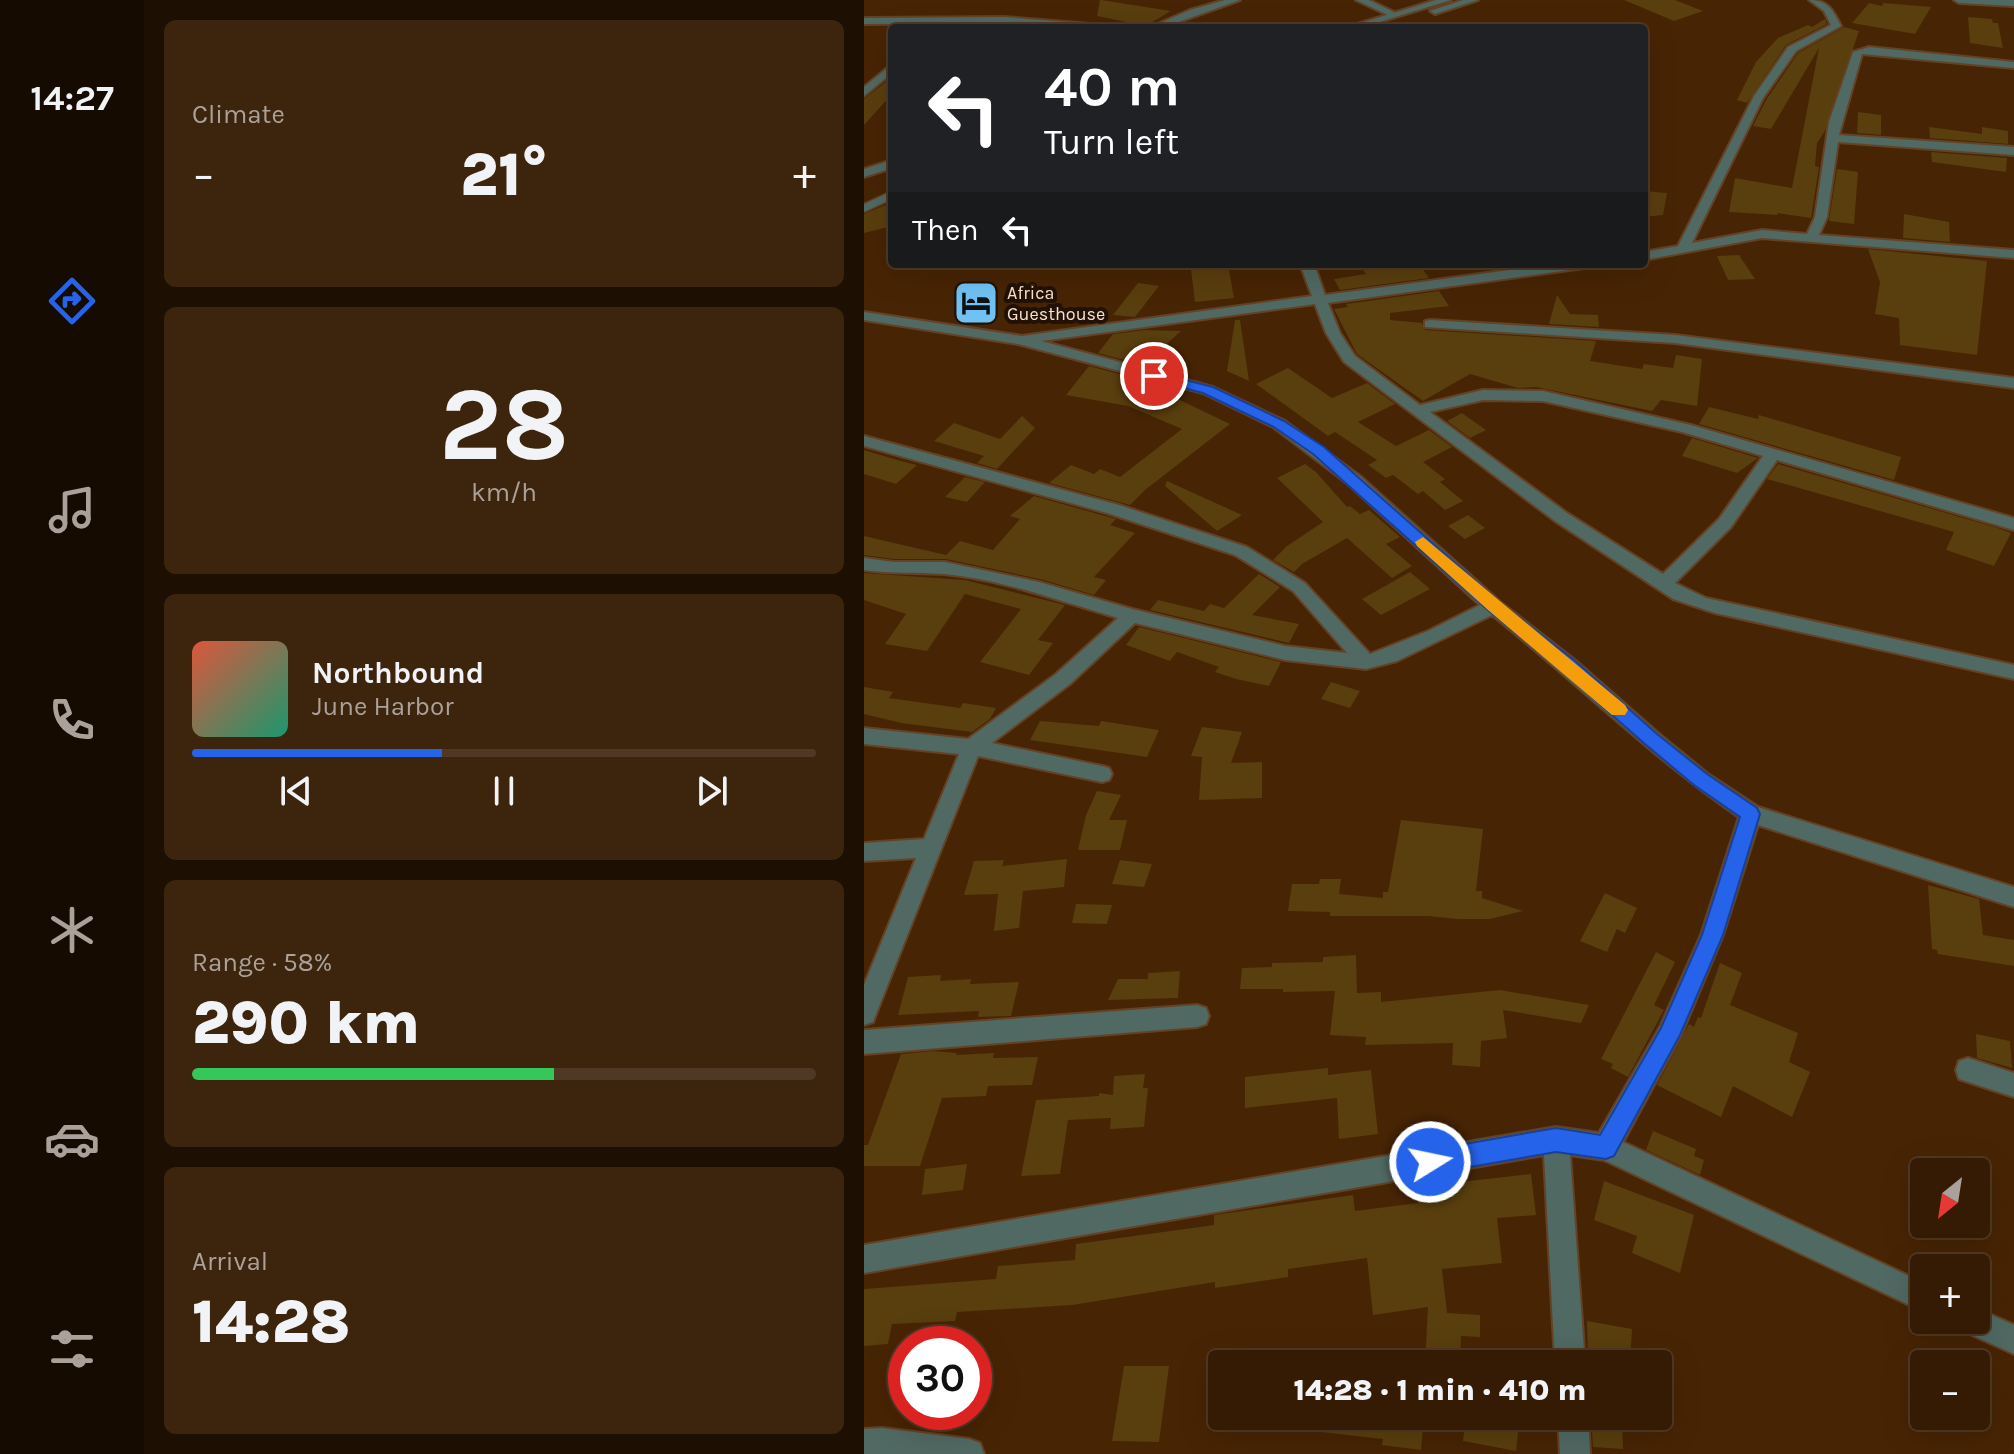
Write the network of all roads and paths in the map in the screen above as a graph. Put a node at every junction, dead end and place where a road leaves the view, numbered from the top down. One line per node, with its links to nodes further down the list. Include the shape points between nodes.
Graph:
1 (1235, 0): 13 (street)
2 (1361, 0): 8 (street)
3 (1446, 0): 8 (street)
4 (1473, 0): 15 (street)
5 (1814, 0): 28 (street, via 1828,9 1836,26 1792,49 1758,98)
6 (1959, 0): 7 (street)
7 (2014, 3)
8 (1395, 15): 14 (street)
9 (944, 20): 10 (street); 11 (street); 12 (street)
10 (864, 21)
11 (939, 24)
12 (1025, 24)
13 (1163, 24)
14 (1363, 24)
15 (1393, 24)
16 (2014, 65): 19 (street, via 1861,50)
17 (888, 71): 18 (street)
18 (864, 93)
19 (1833, 138): 20 (street); 27 (street, via 1821,217)
20 (2014, 151)
21 (888, 165): 22 (street)
22 (864, 173)
23 (888, 175): 24 (street)
24 (864, 183)
25 (888, 197): 26 (lane)
26 (864, 208)
27 (1812, 236): 28 (street, via 1762,234); 29 (street)
28 (1682, 251): 30 (street)
29 (2014, 254)
30 (1648, 255)
31 (1309, 268): 33 (street)
32 (1553, 268): 33 (street)
33 (1320, 298): 36 (street); 38 (street, via 1349,359)
34 (864, 316): 36 (street)
35 (1430, 324): 37 (street, via 1675,339)
36 (1019, 340): 44 (street, via 1208,390 1279,424 1354,480)
37 (2014, 383)
38 (1418, 410): 40 (street, via 1483,395 1543,396); 43 (street, via 1561,517)
39 (864, 441): 46 (street, via 1113,509 1241,551 1299,587)
40 (1773, 453): 41 (street); 43 (street, via 1715,538)
41 (2014, 524)
42 (864, 564): 45 (street, via 945,568)
43 (1664, 583): 47 (street, via 1696,602)
44 (1493, 606): 46 (street, via 1390,656); 51 (street, via 1701,780)
45 (1132, 616): 46 (street, via 1285,653); 49 (street, via 1063,679)
46 (1366, 662)
47 (2014, 672)
48 (864, 736): 49 (street)
49 (972, 747): 50 (street); 52 (street)
50 (1102, 774)
51 (1751, 814): 54 (street); 61 (street, via 1712,935 1669,1035)
52 (932, 848): 53 (street); 55 (street)
53 (864, 852)
54 (2014, 897)
55 (864, 1014)
56 (1197, 1016): 57 (street)
57 (864, 1042)
58 (1968, 1070): 59 (street)
59 (2014, 1085)
60 (1556, 1140): 61 (street); 62 (street); 66 (street)
61 (1606, 1147): 63 (street)
62 (864, 1259)
63 (1910, 1291)
64 (1990, 1329): 65 (street)
65 (2014, 1340)
66 (1569, 1350)
67 (1574, 1430): 70 (street)
68 (864, 1444): 69 (street)
69 (969, 1454)
70 (1575, 1454)

